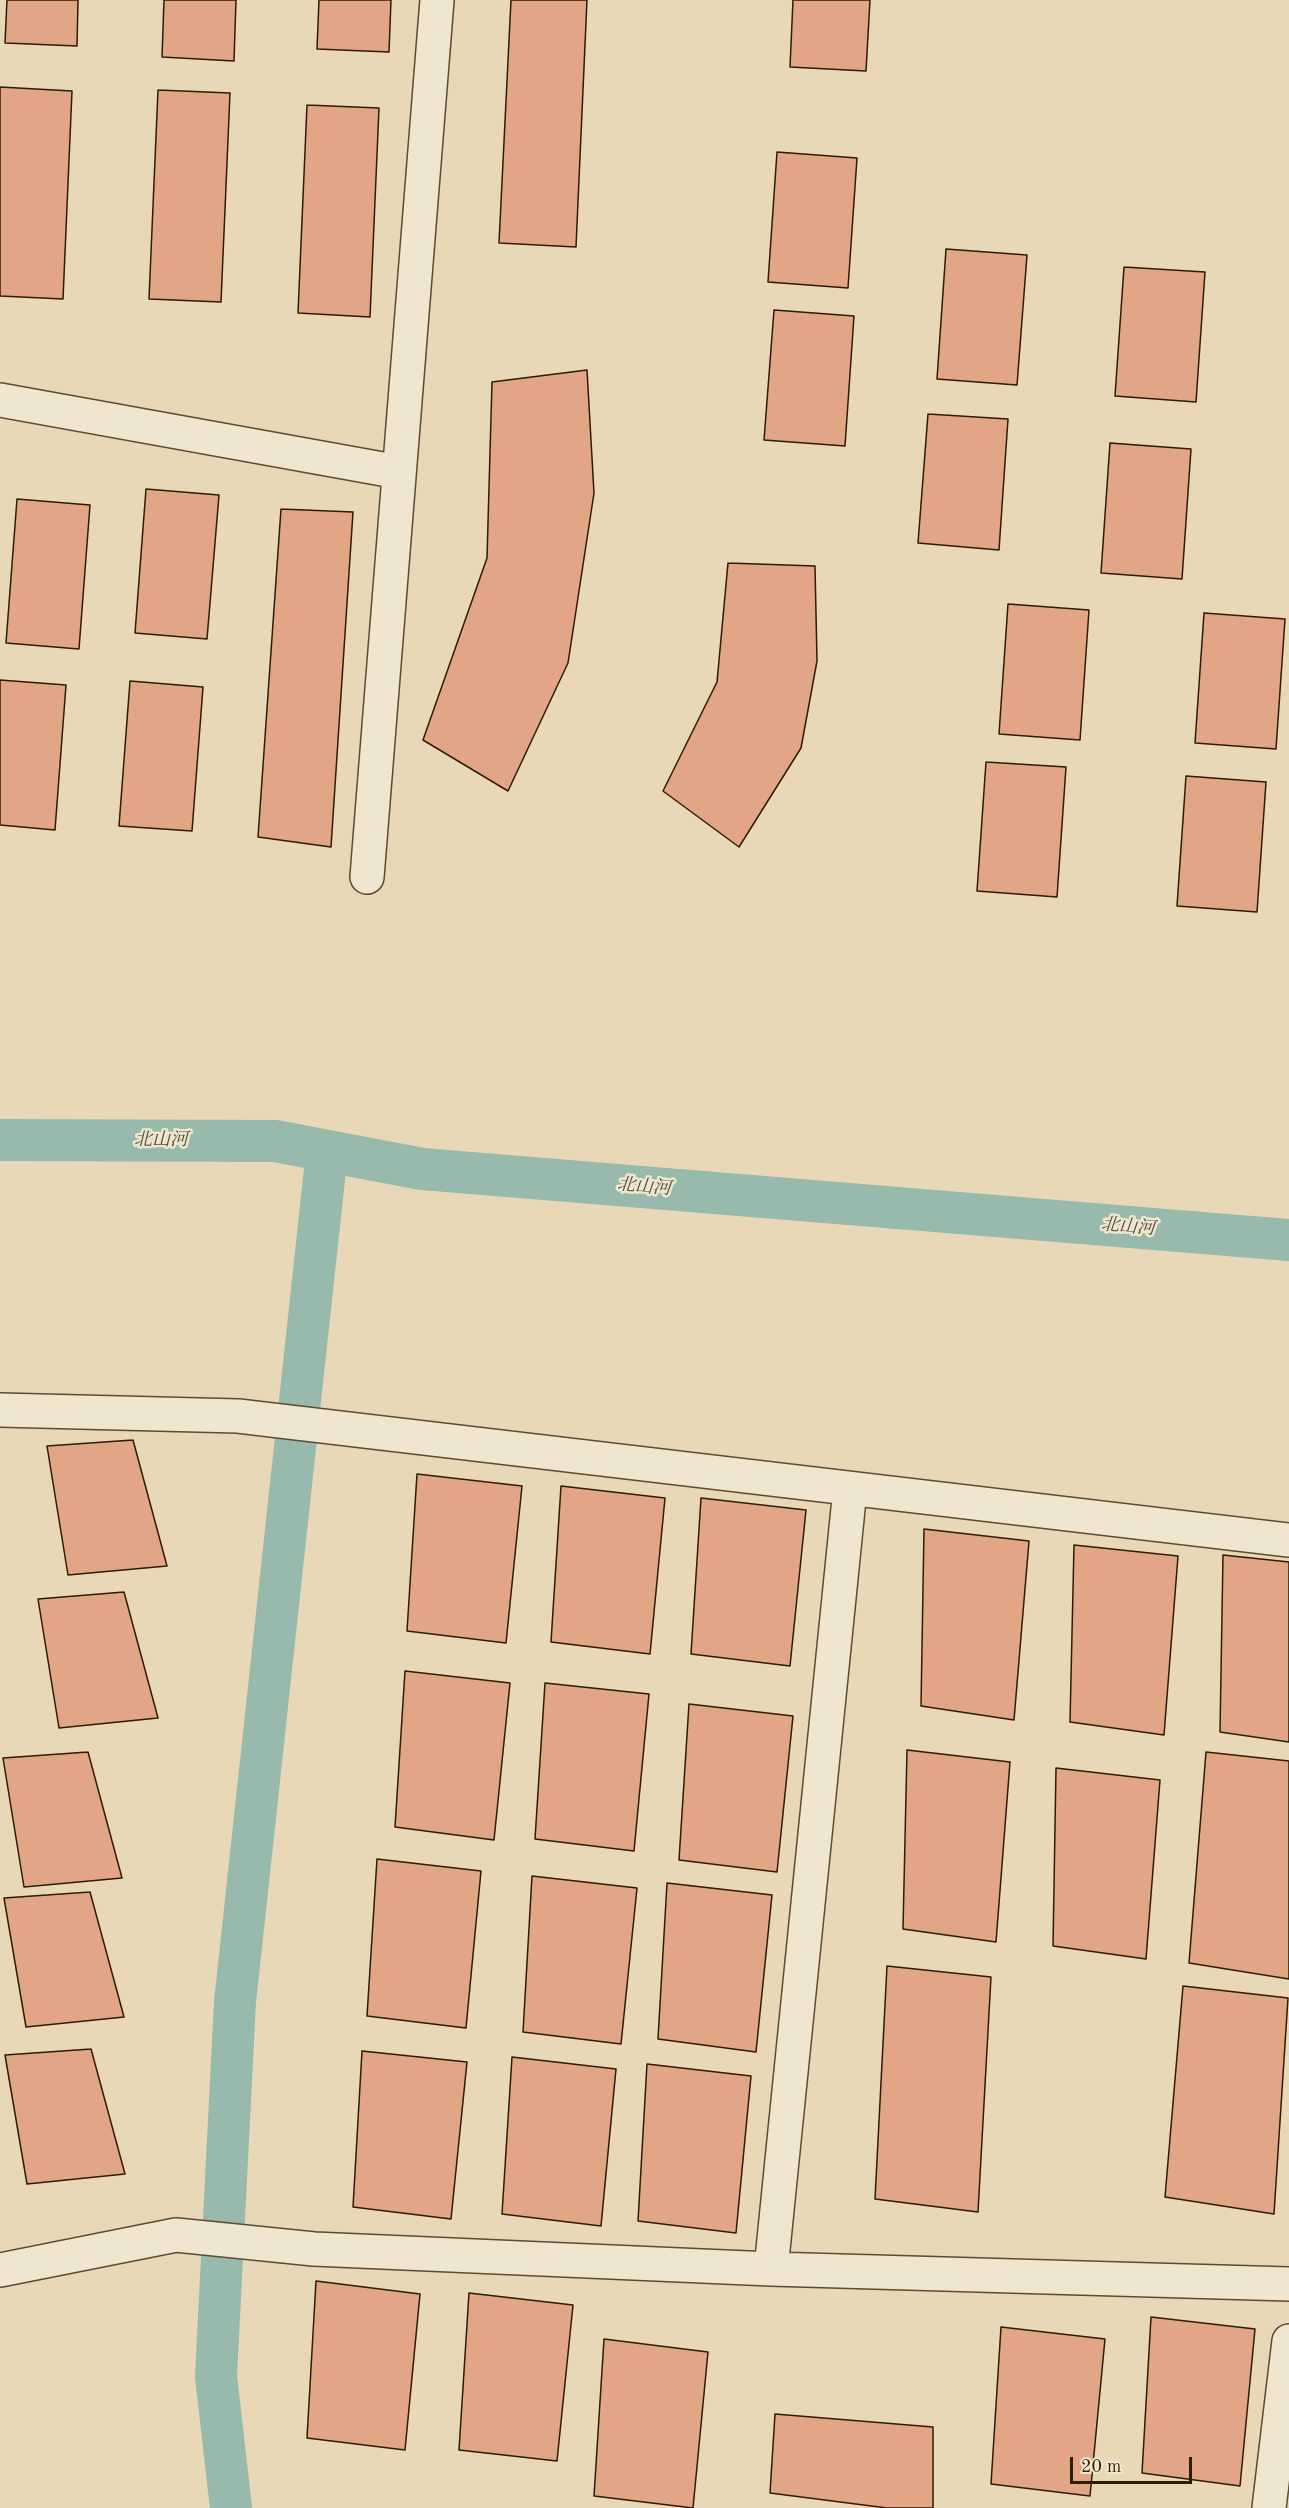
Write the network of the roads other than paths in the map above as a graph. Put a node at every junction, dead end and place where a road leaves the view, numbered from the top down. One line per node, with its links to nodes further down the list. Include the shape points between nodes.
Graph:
1 (437, 0): 3 (street)
2 (0, 400): 3 (street)
3 (399, 472): 4 (street)
4 (367, 877)
5 (0, 1410): 6 (street, via 238,1416)
6 (850, 1489): 7 (street); 8 (street)
7 (1289, 1540)
8 (771, 2268): 9 (street, via 314,2249 176,2235); 10 (street)
9 (0, 2270)
10 (1289, 2284)
11 (1289, 2341): 12 (street)
12 (1269, 2508)

